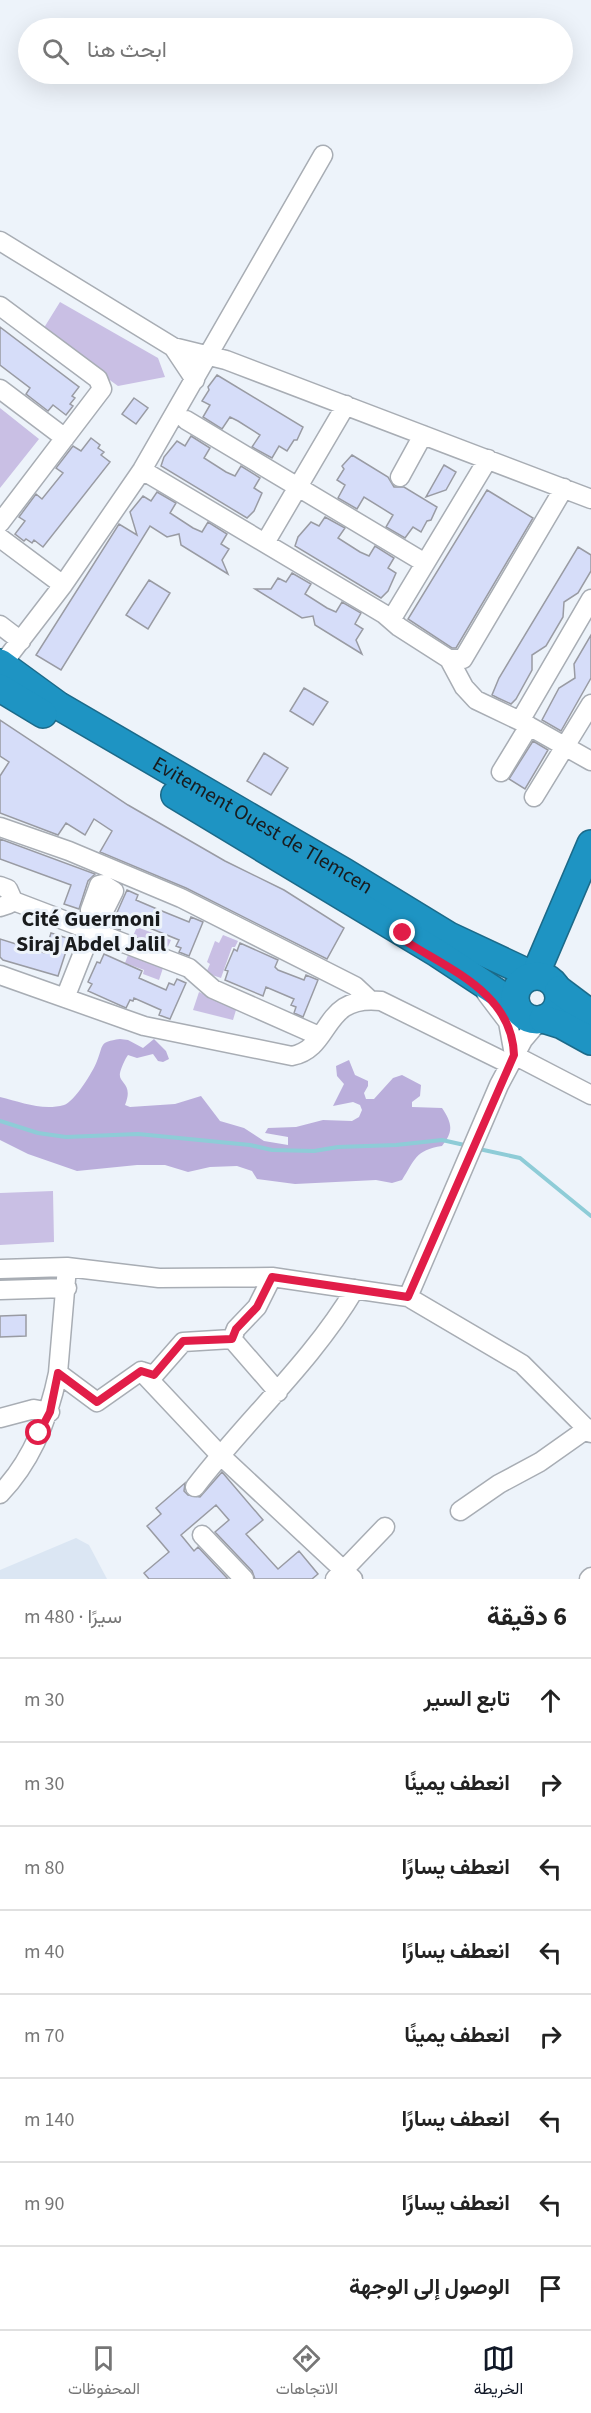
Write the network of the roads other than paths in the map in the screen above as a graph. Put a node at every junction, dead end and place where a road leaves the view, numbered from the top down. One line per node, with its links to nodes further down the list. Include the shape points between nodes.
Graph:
1 (323, 155): 5 (street)
2 (0, 241): 4 (street)
3 (0, 306): 11 (street, via 101,384 100,393)
4 (173, 347): 5 (street); 6 (street)
5 (209, 355): 6 (street); 8 (street)
6 (195, 380): 13 (street)
7 (0, 389): 11 (street)
8 (346, 405): 10 (street); 15 (street)
9 (186, 420): 15 (street)
10 (423, 435): 12 (street); 14 (street)
11 (65, 438): 18 (street)
12 (488, 459): 16 (street); 21 (street)
13 (142, 470): 20 (street); 22 (street)
14 (400, 477)
15 (298, 487): 20 (street); 21 (street)
16 (564, 488): 17 (street); 27 (street)
17 (591, 499)
18 (0, 523)
19 (0, 538): 22 (street)
20 (265, 543): 24 (street)
21 (425, 563): 24 (street)
22 (63, 585): 26 (street)
23 (591, 599): 30 (street)
24 (391, 620): 27 (street)
25 (0, 625): 26 (street)
26 (21, 641): 28 (street)
27 (457, 664): 30 (street, via 464,687 476,700)
28 (0, 671): 40 (highway, Evitement Ouest de Tlemcen); 42 (highway, Evitement Ouest de Tlemcen, via 449,936)
29 (591, 704): 31 (street)
30 (525, 723): 31 (street); 33 (street)
31 (565, 747): 32 (street); 34 (street)
32 (591, 761)
33 (501, 772)
34 (534, 797)
35 (0, 827): 44 (street, via 181,898 355,986)
36 (591, 844): 42 (highway)
37 (591, 889): 42 (highway)
38 (4, 898): 39 (street)
39 (94, 923): 43 (street); 47 (street, via 189,968 213,989)
40 (403, 933): 45 (highway, Evitement Ouest de Tlemcen); 50 (street, via 407,942 491,997 508,1022)
41 (0, 975): 43 (street)
42 (546, 982): 45 (highway, via 560,1000 556,1010); 45 (highway, via 523,980 516,989); 46 (highway, Evitement Ouest de Tlemcen)
43 (65, 998): 47 (street, via 144,1026 278,1054 307,1052)
44 (370, 1000): 47 (street, via 339,1011); 50 (street, via 381,1001)
45 (529, 1013): 48 (highway, Evitement Ouest de Tlemcen); 50 (street); 50 (street)
46 (591, 1014)
47 (319, 1036)
48 (591, 1041)
49 (591, 1050): 50 (street, via 554,1032 539,1037)
50 (512, 1060): 51 (street); 58 (street)
51 (591, 1095)
52 (67, 1267): 53 (street); 54 (street, via 159,1278); 55 (street)
53 (0, 1269)
54 (272, 1277): 56 (street); 59 (street, via 257,1307 236,1329)
55 (67, 1288): 57 (street); 61 (street)
56 (355, 1289): 58 (street); 62 (street, via 333,1326)
57 (0, 1290)
58 (408, 1297): 65 (street, via 522,1364)
59 (232, 1339): 60 (street, via 183,1341 154,1375); 62 (street)
60 (141, 1371): 61 (street, via 97,1402); 66 (street)
61 (58, 1373): 63 (street)
62 (278, 1392): 66 (street)
63 (50, 1412): 64 (street, via 34,1409); 68 (street, via 17,1476)
64 (0, 1418)
65 (589, 1430): 69 (street)
66 (220, 1455): 67 (street); 72 (street)
67 (195, 1487)
68 (0, 1494)
69 (460, 1511)
70 (385, 1527): 72 (street)
71 (202, 1535): 73 (street)
72 (344, 1576)
73 (243, 1579)

